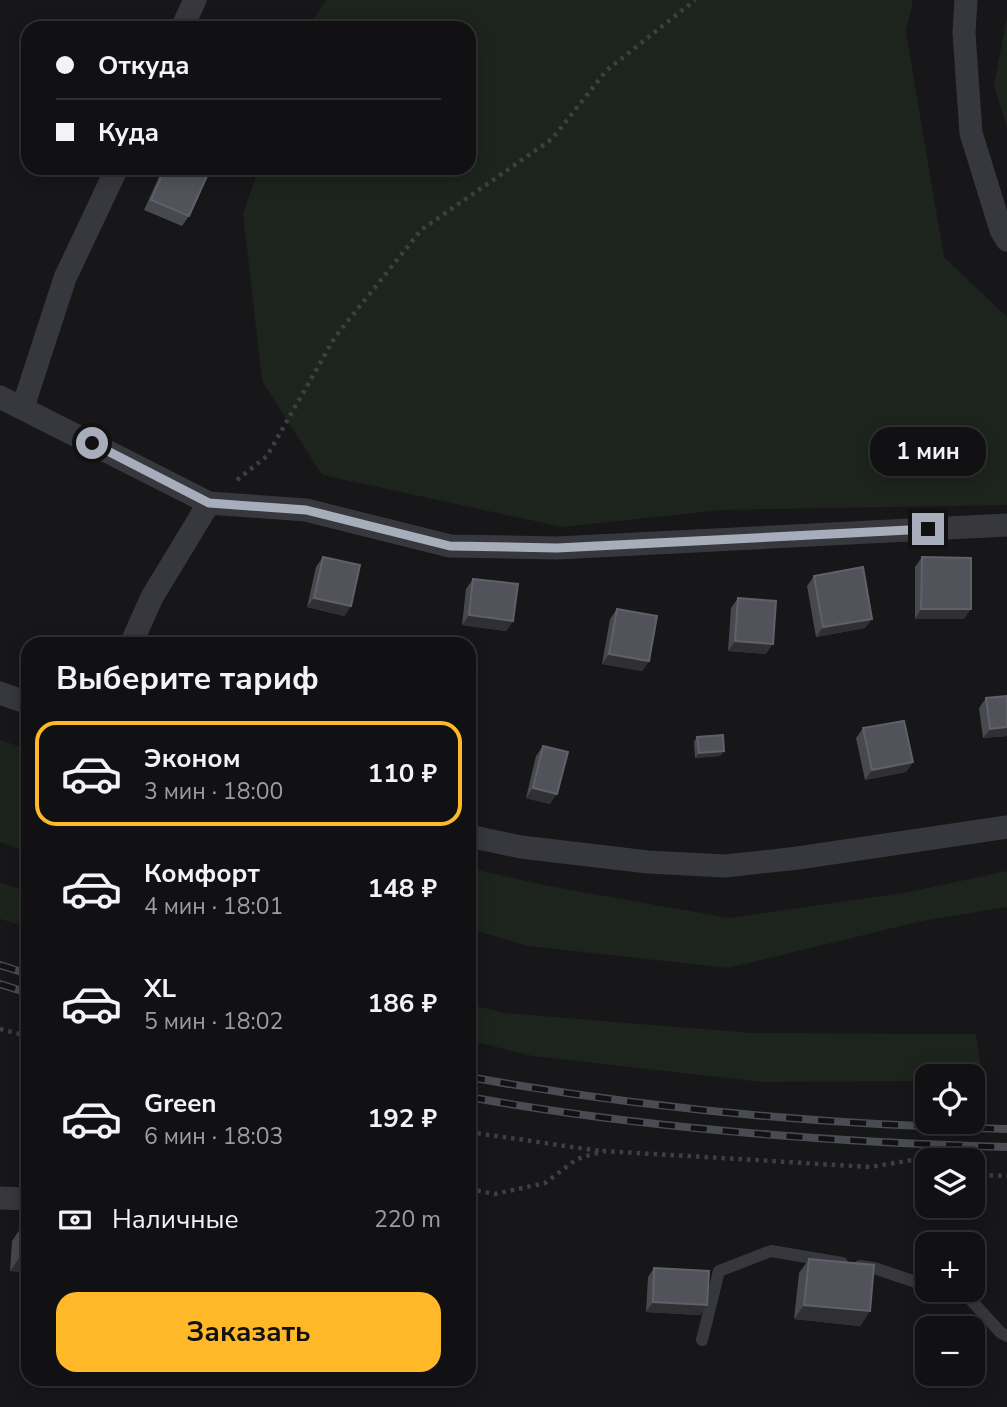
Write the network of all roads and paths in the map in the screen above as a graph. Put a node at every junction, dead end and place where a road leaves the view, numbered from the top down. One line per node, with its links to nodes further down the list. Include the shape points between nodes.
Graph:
1 (195, 0): 4 (street)
2 (695, 0): 9 (path, via 606,71 552,139 421,230 335,337 267,456)
3 (966, 0): 6 (street, via 971,133)
4 (185, 21)
5 (114, 175): 8 (street, via 65,278)
6 (1007, 240)
7 (0, 397): 8 (street)
8 (23, 407): 9 (street)
9 (209, 503): 10 (street, via 306,510 450,546 557,548); 11 (street, via 152,597)
10 (1007, 525)
11 (134, 637)
12 (0, 693): 13 (street)
13 (21, 700)
14 (1007, 827): 15 (street, via 726,866 636,861)
15 (476, 837)
16 (0, 1029): 17 (path)
17 (21, 1034)
18 (476, 1133): 19 (path)
19 (604, 1151): 20 (path, via 870,1167); 23 (path, via 577,1159 545,1183 495,1194)
20 (915, 1159)
21 (985, 1175): 22 (path)
22 (1007, 1176)
23 (476, 1190)
24 (0, 1198): 25 (street)
25 (21, 1199)
26 (915, 1282): 29 (lane, via 874,1268 771,1251 719,1271)
27 (973, 1302): 28 (lane)
28 (1007, 1336)
29 (702, 1340)

